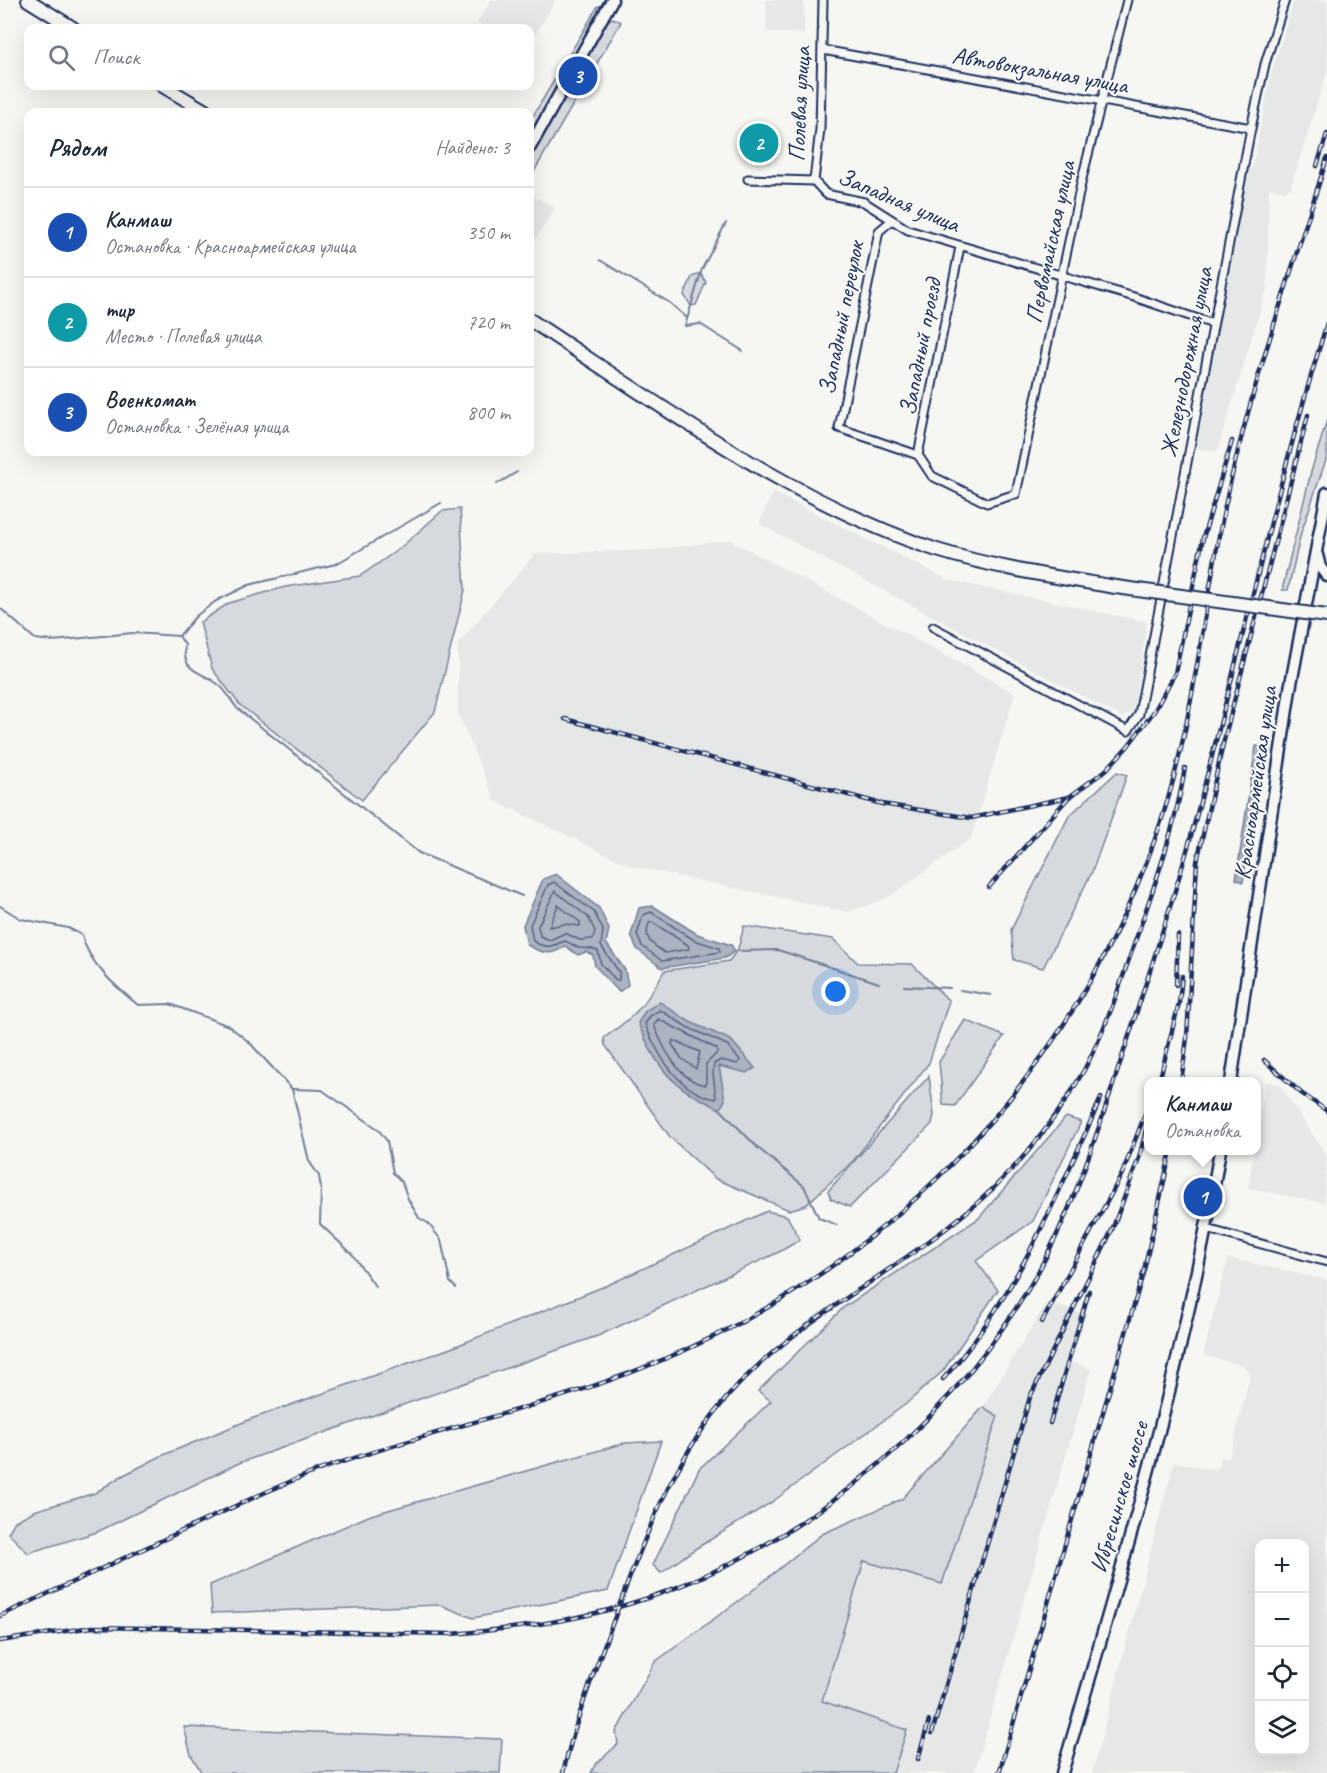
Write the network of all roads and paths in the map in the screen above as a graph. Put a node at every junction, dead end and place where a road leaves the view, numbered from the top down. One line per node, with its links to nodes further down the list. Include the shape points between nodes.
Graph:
1 (28, 0): 6 (highway)
2 (612, 0): 12 (main road)
3 (823, 0): 7 (street, Полевая улица)
4 (1128, 0): 9 (street, Первомайская улица)
5 (1285, 0): 11 (street, Железнодорожная улица)
6 (67, 24)
7 (823, 51): 9 (street, Автовокзальная улица); 14 (street, Полевая улица)
8 (170, 90): 10 (highway)
9 (1102, 100): 11 (street, Автовокзальная улица); 17 (street, Первомайская улица)
10 (200, 108)
11 (1251, 128): 19 (street, Железнодорожная улица)
12 (534, 140)
13 (748, 178): 14 (street, Полевая улица)
14 (814, 181): 15 (street, Западная улица, via 826,194 864,202)
15 (891, 221): 16 (street, Западная улица); 20 (street, Западный переулок, via 879,231 839,428)
16 (960, 247): 17 (street, Западная улица); 20 (street, Западный проезд)
17 (1062, 275): 19 (street, Западная улица); 20 (street, Первомайская улица, via 1016,494 987,503 932,476)
18 (534, 323): 25 (highway, bridge, via 812,496 872,525 938,550 1116,587)
19 (1213, 324): 26 (street, Железнодорожная улица, via 1139,714 1128,731)
20 (918, 455)
21 (1327, 493): 22 (main road, Красноармейская улица)
22 (1316, 550): 23 (main road); 24 (main road, Красноармейская улица)
23 (1327, 576): 24 (main road)
24 (1310, 587): 27 (main road, Красноармейская улица, via 1290,689)
25 (1327, 616)
26 (933, 627)
27 (1232, 1077)
28 (1219, 1155): 29 (main road)
29 (1207, 1229): 30 (street); 31 (main road, Ибресинское шоссе, via 1152,1460)
30 (1327, 1262)
31 (1062, 1773)

